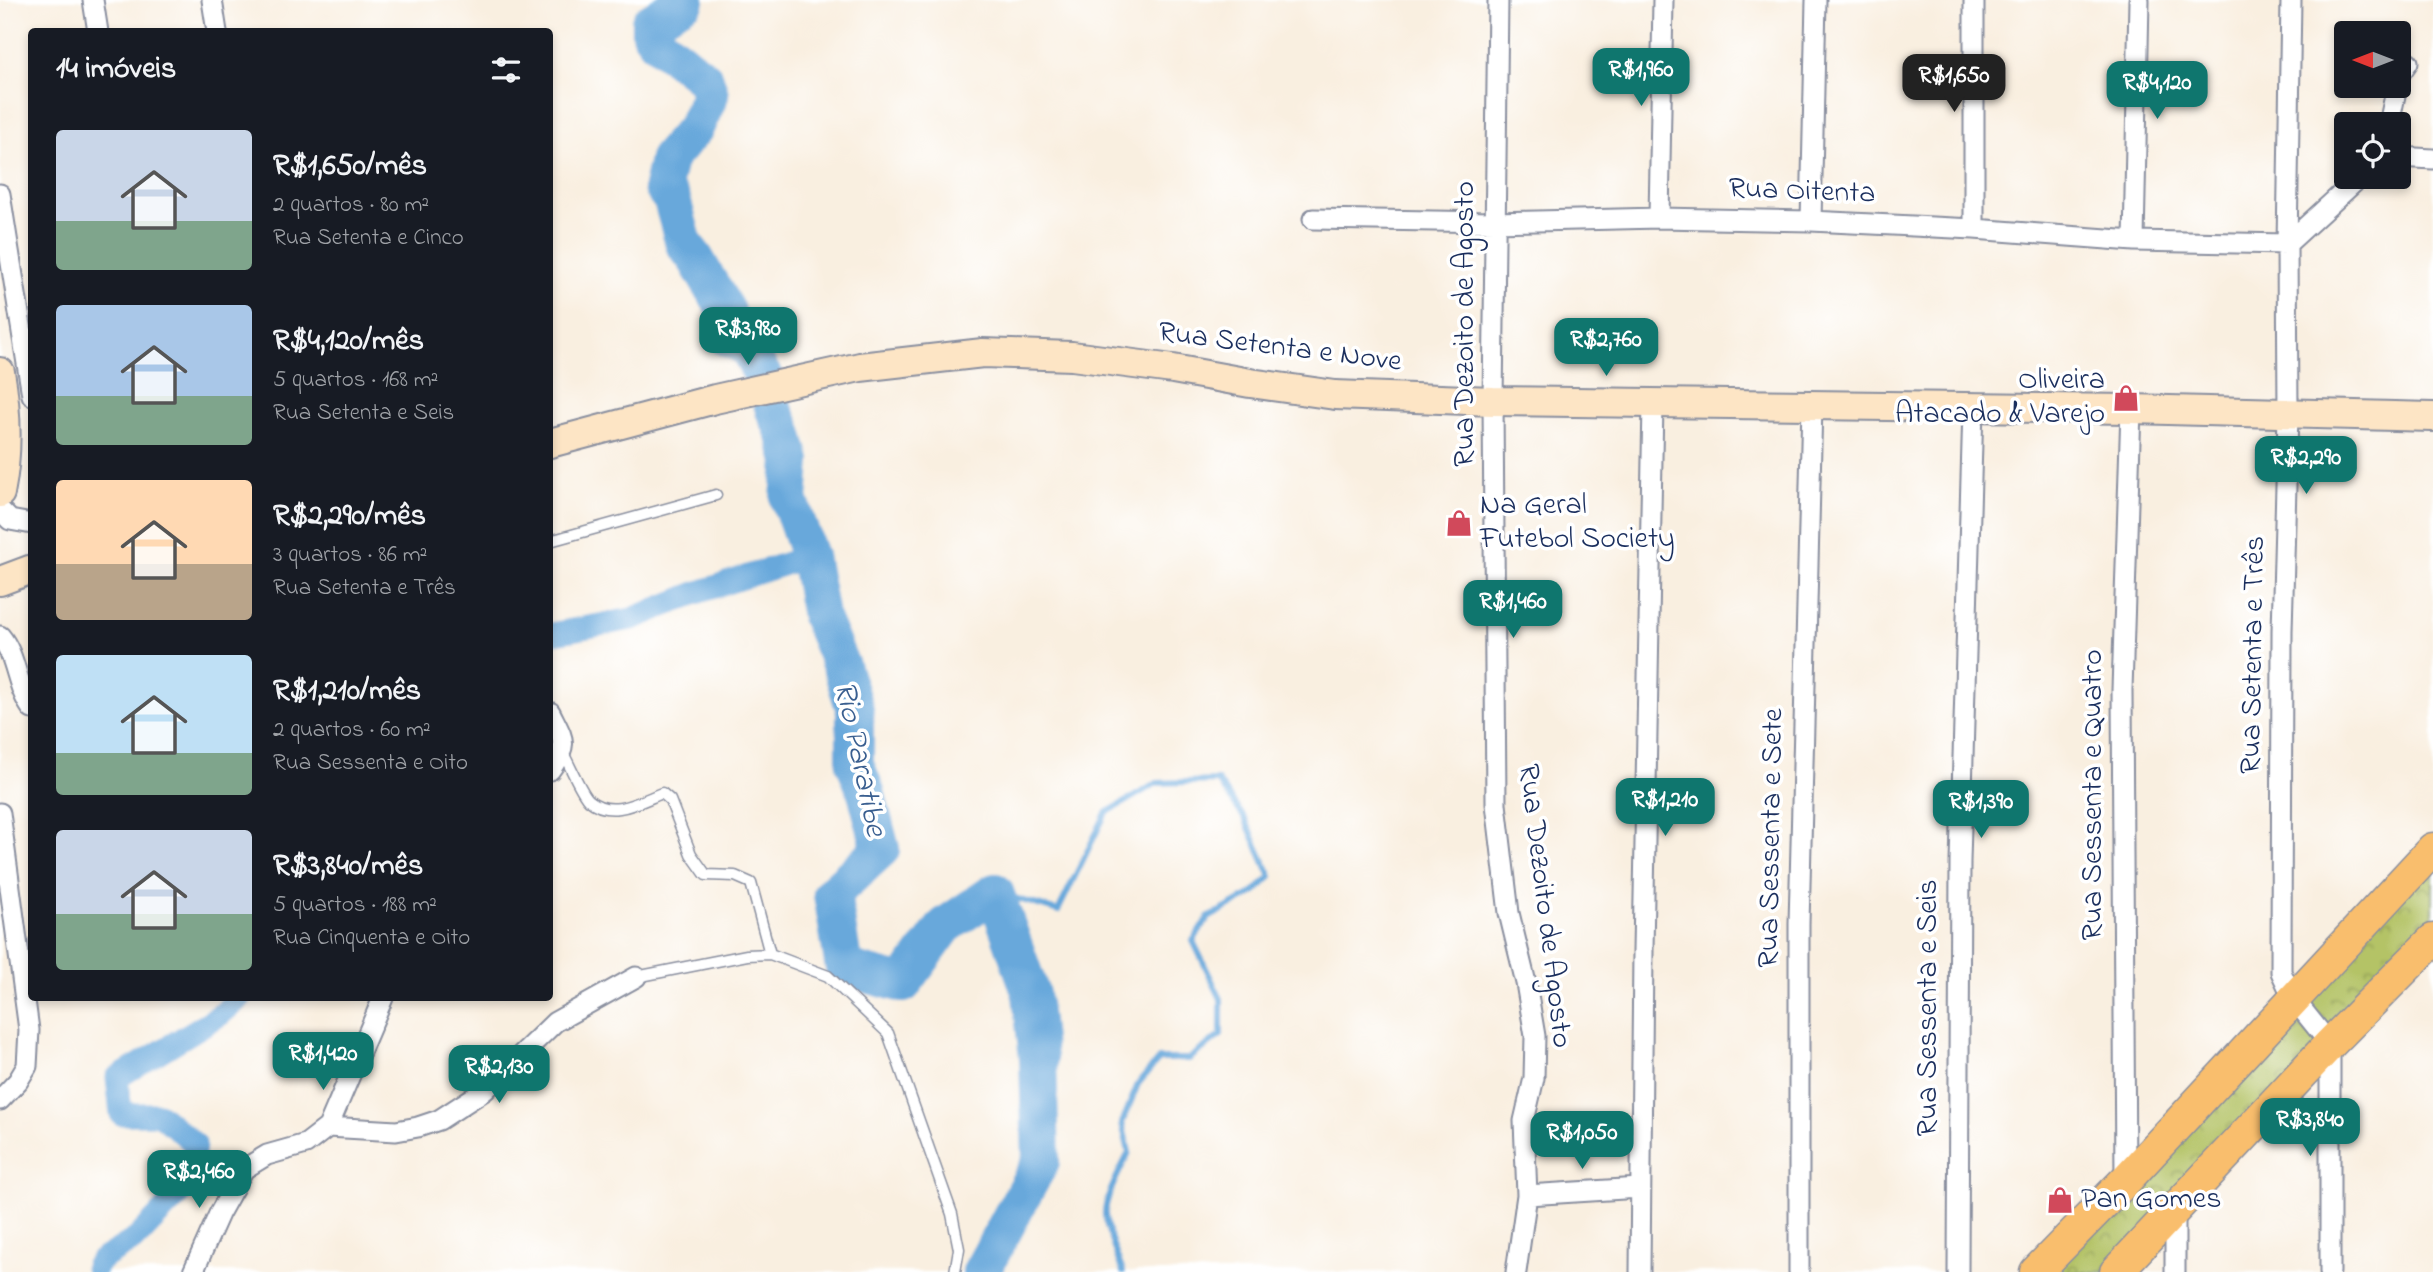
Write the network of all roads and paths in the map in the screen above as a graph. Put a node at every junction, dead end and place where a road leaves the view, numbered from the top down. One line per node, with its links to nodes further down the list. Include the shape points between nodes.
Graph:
1 (93, 0): 9 (street)
2 (212, 0): 10 (street)
3 (1498, 0): 17 (street, Rua Dezoito de Agosto)
4 (1663, 0): 15 (street)
5 (1816, 0): 18 (street)
6 (1974, 0): 19 (street)
7 (2139, 0): 20 (street)
8 (2291, 0): 21 (street, Rua Setenta e Três)
9 (97, 28)
10 (216, 28)
11 (2411, 158): 12 (street)
12 (2433, 159)
13 (2347, 189): 21 (street)
14 (0, 194): 22 (street)
15 (1659, 218): 17 (street, Rua Oitenta); 18 (street, Rua Oitenta)
16 (1313, 219): 17 (street, Rua Oitenta)
17 (1494, 222): 24 (street, Rua Dezoito de Agosto)
18 (1811, 222): 19 (street, Rua Oitenta)
19 (1974, 229): 20 (street, Rua Oitenta)
20 (2134, 241): 21 (street, Rua Oitenta)
21 (2287, 244): 29 (street, Rua Setenta e Três)
22 (28, 370)
23 (1, 385): 32 (street, via 6,444)
24 (1493, 401): 25 (street, Rua Setenta e Nove); 31 (street, Rua Setenta e Nove, via 1335,395 1072,356 983,353 860,367); 57 (street, Rua Dezoito de Agosto, via 1496,804 1509,913 1535,1036 1534,1078 1524,1121)
25 (1653, 403): 26 (street, Rua Setenta e Nove); 56 (street)
26 (1812, 405): 27 (street, Rua Setenta e Nove); 63 (street, Rua Sessenta e Sete, via 1799,925)
27 (1973, 408): 28 (street, Rua Setenta e Nove); 64 (street, Rua Sessenta e Seis, via 1960,862)
28 (2131, 410): 29 (street, Rua Setenta e Nove); 55 (street, Rua Sessenta e Quatro, via 2122,690)
29 (2288, 414): 30 (street, Rua Setenta e Nove); 50 (street, Rua Setenta e Três, via 2281,972)
30 (2433, 416)
31 (553, 442)
32 (0, 493)
33 (716, 495): 36 (lane)
34 (0, 510): 35 (street, via 10,520)
35 (28, 523)
36 (553, 540)
37 (28, 570): 38 (street)
38 (0, 581)
39 (0, 636): 40 (street)
40 (28, 702)
41 (553, 718): 42 (street, via 564,742)
42 (562, 751): 43 (street); 48 (lane, via 588,799 606,808 623,808 662,793 670,800 691,854 706,875 735,876 751,883)
43 (553, 765)
44 (0, 813): 46 (street)
45 (2433, 849): 50 (main road)
46 (6, 911): 53 (street, via 29,1030 29,1054 18,1081)
47 (2433, 940): 52 (main road)
48 (770, 954): 49 (lane); 60 (lane, via 828,976 888,1034 952,1214 960,1250)
49 (636, 977): 54 (street, via 555,1022 485,1090 439,1120 396,1131)
50 (2293, 998): 52 (street, Rua Setenta e Três); 55 (main road)
51 (382, 1001): 54 (street)
52 (2330, 1044): 58 (main road); 68 (street)
53 (0, 1100)
54 (328, 1128): 59 (street, via 306,1144 267,1155 244,1169)
55 (2125, 1181): 65 (main road)
56 (1640, 1188): 57 (street); 62 (street)
57 (1527, 1195): 61 (street, Rua Dezoito de Agosto)
58 (2175, 1212): 66 (main road); 67 (street)
59 (193, 1272)
60 (954, 1272)
61 (1516, 1272)
62 (1640, 1272)
63 (1799, 1272)
64 (1958, 1272)
65 (2036, 1272)
66 (2116, 1272)
67 (2175, 1272)
68 (2330, 1272)

